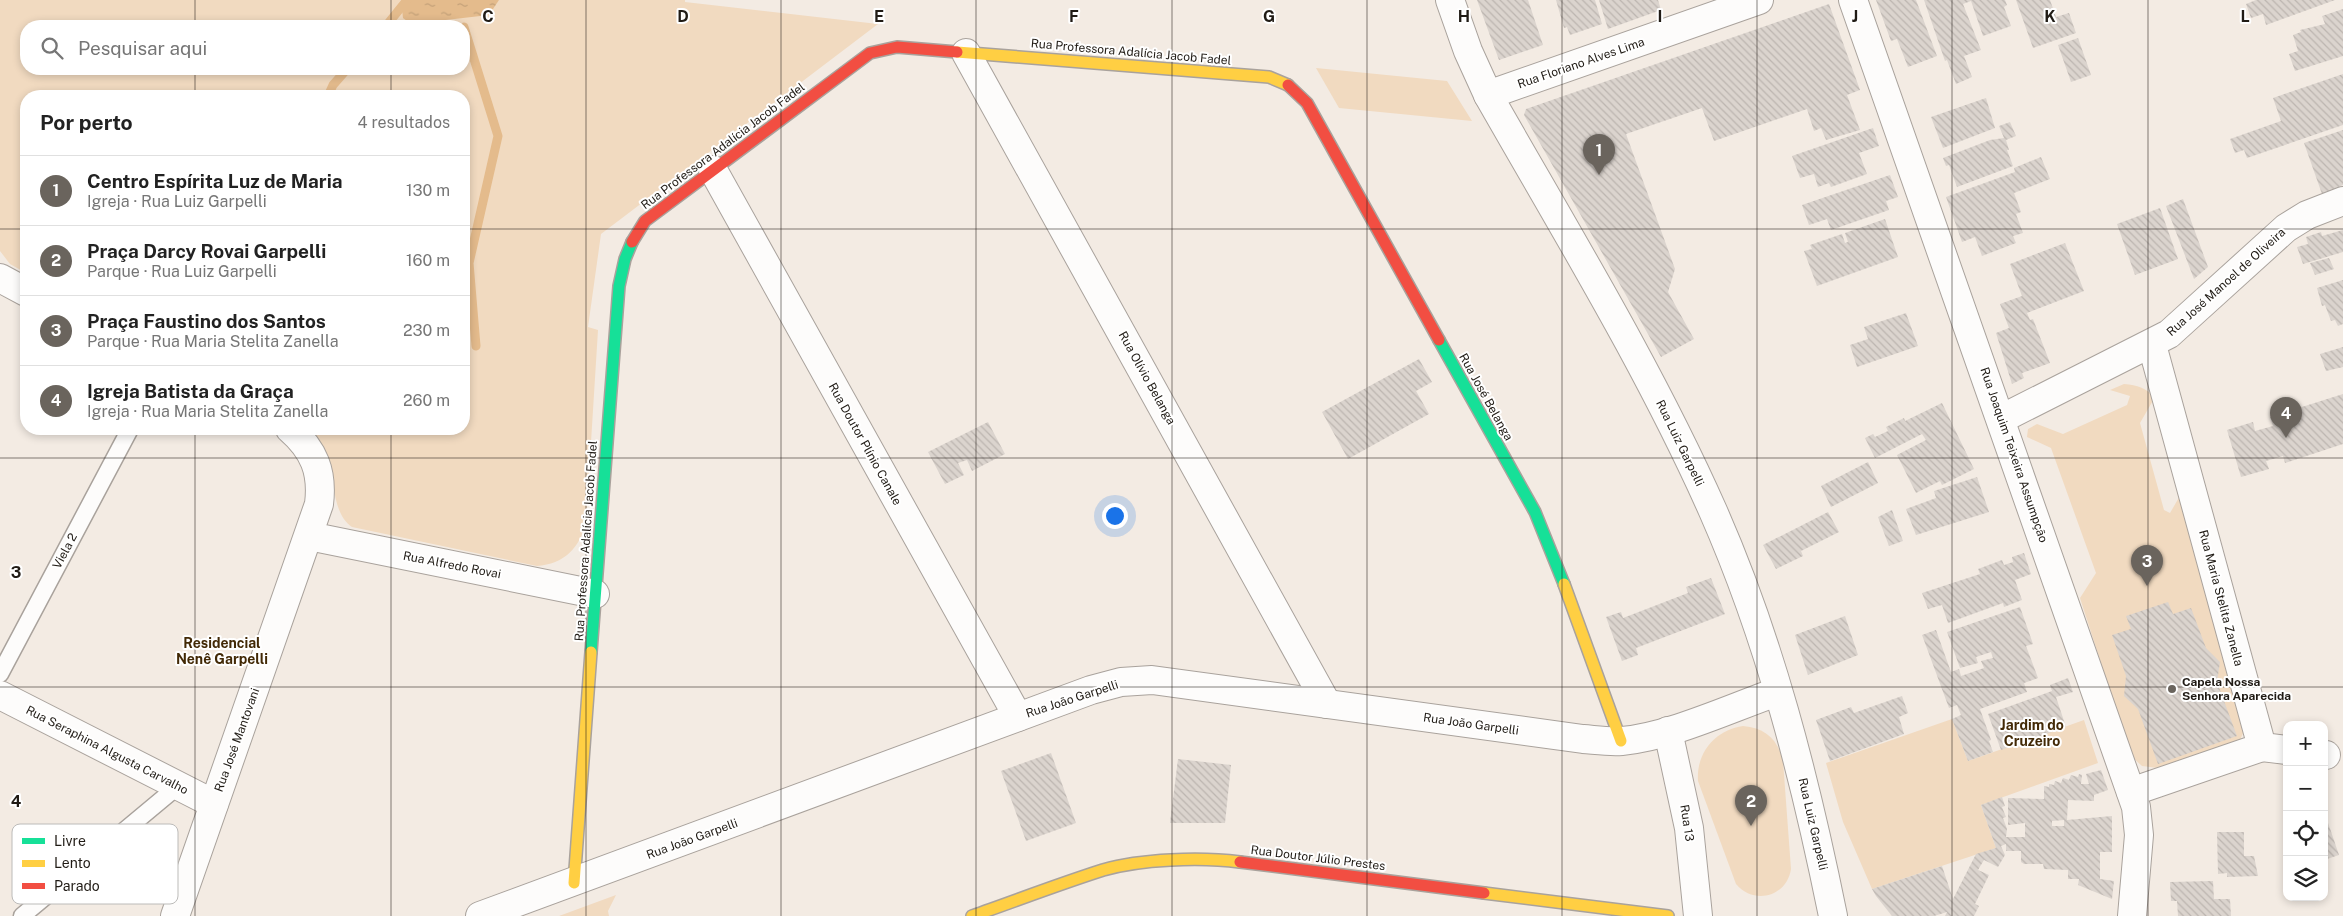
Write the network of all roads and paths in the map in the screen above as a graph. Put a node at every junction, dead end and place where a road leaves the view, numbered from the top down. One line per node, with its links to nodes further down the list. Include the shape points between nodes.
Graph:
1 (1450, 0): 6 (street, Rua Luiz Garpelli)
2 (1759, 0): 6 (street, Rua Floriano Alves Lima)
3 (1853, 0): 12 (street, Rua Joaquim Teixeira Assumpção)
4 (966, 52): 5 (street, Rua Professora Adalícia Jacob Fadel, via 1269,77); 7 (street, Rua Professora Adalícia Jacob Fadel, via 897,47 870,53); 20 (street, Rua Olívio Belanga)
5 (1289, 85): 23 (street, Rua José Belanga, via 1307,103 1535,512)
6 (1488, 95): 18 (street, Rua Luiz Garpelli, via 1686,452 1736,567)
7 (713, 170): 16 (street, Rua Professora Adalícia Jacob Fadel, via 645,221 630,242 622,267); 21 (street, Rua Doutor Plínio Canale)
8 (2343, 201): 11 (street, Rua José Manoel de Oliveira, via 2286,228 2169,334)
9 (0, 278): 10 (street)
10 (20, 289)
11 (2152, 344): 12 (street, Rua José Manoel de Oliveira); 24 (street, Rua Maria Stelita Zanella)
12 (2001, 419): 26 (street, Rua Joaquim Teixeira Assumpção)
13 (127, 435): 17 (lane, Viela 2)
14 (297, 435): 15 (street, Rua José Mantovani, via 315,459 322,485)
15 (309, 536): 16 (street, Rua Alfredo Rovai); 27 (street, Rua José Mantovani)
16 (595, 594): 29 (street, Rua Professora Adalícia Jacob Fadel)
17 (0, 674)
18 (1777, 692): 22 (street, Rua João Garpelli); 39 (street, Rua Luiz Garpelli, via 1804,779)
19 (0, 695): 25 (street, Rua Seraphina Algusta Carvalho)
20 (1327, 704): 21 (street, Rua João Garpelli, via 1152,680 1121,682 1092,690); 23 (street, Rua João Garpelli, via 1583,739)
21 (1018, 717): 29 (street, Rua João Garpelli)
22 (1668, 731): 23 (street, Rua João Garpelli); 38 (street, Rua 13, via 1689,828)
23 (1621, 741)
24 (2274, 749): 26 (street, Rua Maria Stelita Zanella)
25 (178, 786): 27 (street, Rua Seraphina Algusta Carvalho); 28 (lane)
26 (2131, 792): 40 (street, Rua Joaquim Teixeira Assumpção, via 2139,835)
27 (214, 804): 34 (street, Rua José Mantovani)
28 (132, 824)
29 (574, 883): 35 (street, Rua João Garpelli)
30 (36, 904): 33 (lane)
31 (1013, 909): 32 (street, Rua Doutor Júlio Prestes, via 1104,870 1140,863 1217,860); 36 (street, Rua Doutor Júlio Prestes)
32 (1557, 909): 37 (street, Rua Doutor Júlio Prestes)
33 (22, 916)
34 (175, 916)
35 (480, 916)
36 (972, 916)
37 (1668, 916)
38 (1698, 916)
39 (1834, 916)
40 (2132, 916)

